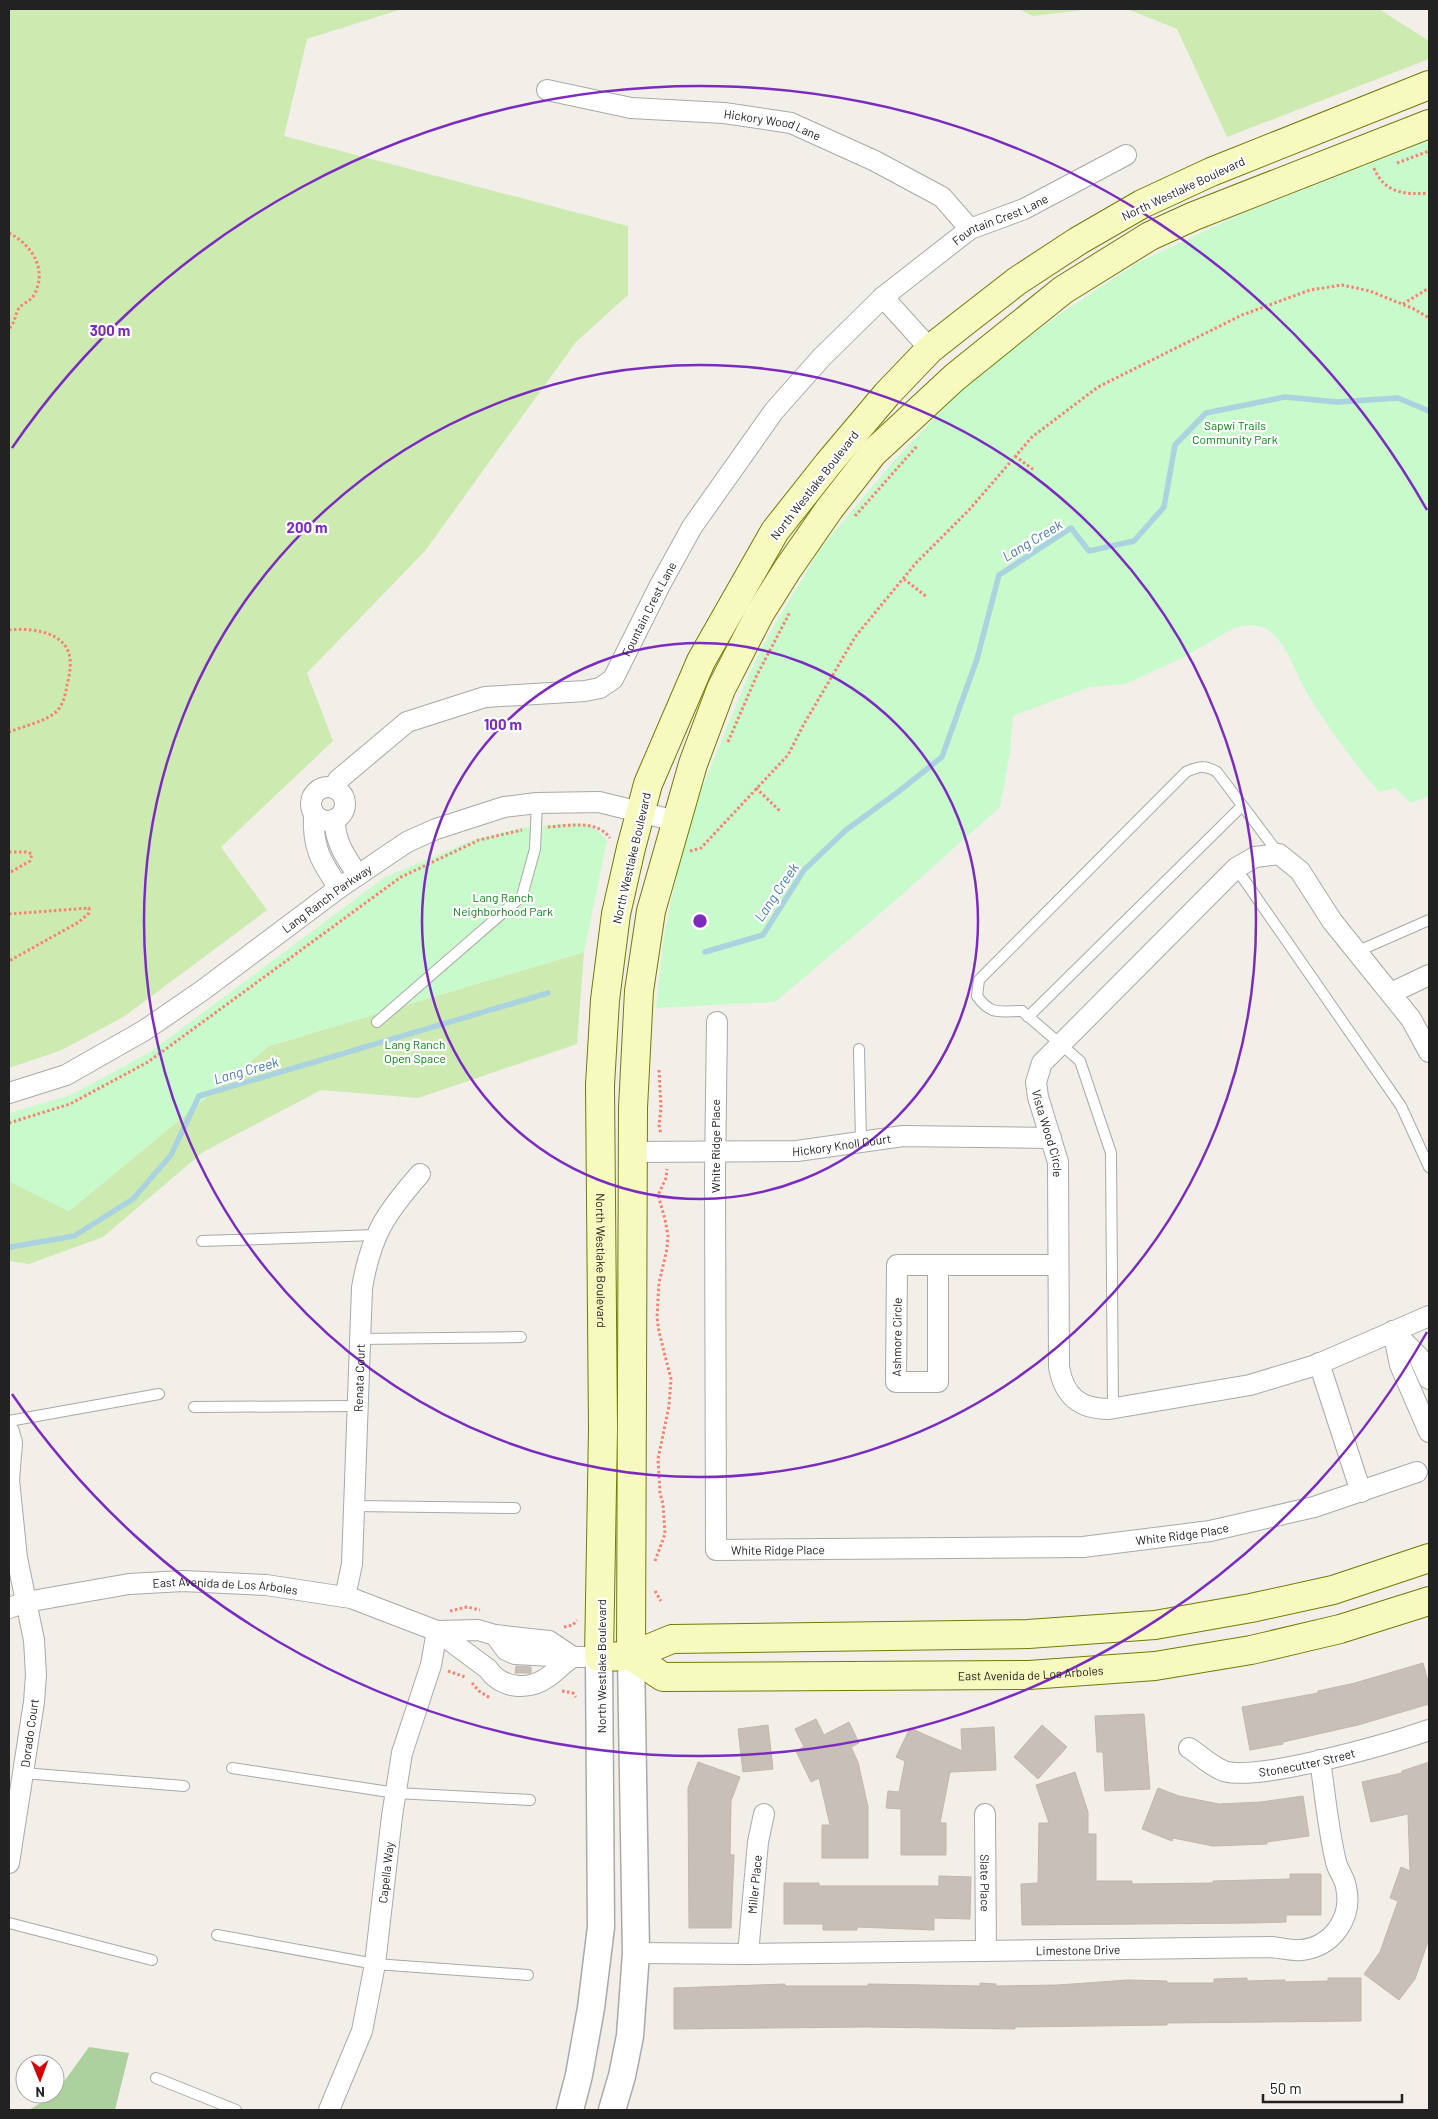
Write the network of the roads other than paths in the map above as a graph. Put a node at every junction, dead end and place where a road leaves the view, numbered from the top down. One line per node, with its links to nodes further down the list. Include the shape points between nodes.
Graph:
1 (1429, 85): 7 (main road, North Westlake Boulevard, via 1211,172 1142,204 1016,281)
2 (547, 90): 5 (street, Hickory Wood Lane, via 631,108 724,114 792,123 942,197)
3 (1429, 124): 14 (main road, via 1374,166 1243,196 1150,236 1063,290 955,377 873,454 787,570 721,690)
4 (1126, 155): 5 (street, Fountain Crest Lane, via 1024,210)
5 (970, 229): 6 (street, Fountain Crest Lane)
6 (883, 297): 7 (street); 8 (street, Fountain Crest Lane, via 822,358 768,419 692,527 614,679 600,688 585,691 485,697 407,722 338,780)
7 (930, 349): 11 (main road, North Westlake Boulevard, via 887,394 775,531 701,660 648,784)
8 (334, 788): 12 (street, Fountain Crest Lane, via 323,787 314,794 311,804); 13 (street, via 345,800 343,812)
9 (537, 803): 11 (street, Lang Ranch Parkway, via 599,802); 17 (street, Lang Ranch Parkway, via 504,806 436,829 406,842); 24 (lane, via 535,849 522,896)
10 (1242, 806): 15 (lane); 23 (lane); 23 (lane, via 1217,772 1200,766 1186,772 979,980 977,996 985,1007 994,1011 1022,1011)
11 (641, 811): 14 (street, Lang Ranch Parkway); 64 (main road, North Westlake Boulevard, via 616,914 600,1085 603,1430)
12 (314, 814): 13 (street, via 324,820); 18 (street, Fountain Crest Lane, via 314,844)
13 (335, 819): 17 (street, via 338,840)
14 (676, 820): 32 (main road, via 651,911 639,991)
15 (1279, 854): 16 (street, Vista Wood Circle, via 1254,857); 20 (street, via 1300,871)
16 (1236, 868): 26 (street, Vista Wood Circle); 34 (lane, via 1401,1106)
17 (358, 876): 18 (street, Lang Ranch Parkway)
18 (339, 888): 29 (street, Lang Ranch Parkway, via 145,1030 66,1075)
19 (1429, 920): 20 (lane)
20 (1356, 952): 22 (street)
21 (1429, 975): 22 (street)
22 (1390, 993): 28 (street, via 1411,1019)
23 (1028, 1016): 26 (lane)
24 (377, 1022)
25 (717, 1022): 33 (street, White Ridge Place)
26 (1060, 1045): 30 (street, Vista Wood Circle, via 1042,1063 1036,1082); 49 (lane, via 1080,1061 1111,1153)
27 (859, 1049): 31 (lane)
28 (1429, 1052)
29 (9, 1092)
30 (1051, 1138): 31 (street, Hickory Knoll Court, via 903,1136); 39 (street, Vista Wood Circle, via 1058,1162)
31 (861, 1142): 33 (street, Hickory Knoll Court, via 797,1152)
32 (633, 1152): 33 (street, Hickory Knoll Court); 63 (main road)
33 (715, 1152): 54 (street, White Ridge Place, via 716,1550 1084,1547 1210,1531 1314,1507)
34 (1429, 1168)
35 (420, 1174): 36 (street, Renata Court, via 394,1205)
36 (376, 1235): 37 (lane); 43 (street, Renata Court, via 362,1288)
37 (202, 1242)
38 (938, 1265): 38 (street, Ashmore Circle, via 938,1382 896,1382 896,1265); 39 (street, Ashmore Circle)
39 (1058, 1265): 49 (street, Vista Wood Circle, via 1061,1381 1081,1404 1095,1409)
40 (1429, 1316): 41 (street, Vista Wood Circle)
41 (1393, 1332): 44 (street, Vista Wood Circle); 45 (street, via 1419,1357); 52 (street, via 1400,1365)
42 (521, 1337): 43 (lane)
43 (360, 1339): 47 (street, Renata Court)
44 (1319, 1363): 49 (street, Vista Wood Circle, via 1250,1385); 54 (street)
45 (1429, 1379)
46 (159, 1394): 50 (lane)
47 (358, 1406): 48 (lane); 55 (street, Renata Court)
48 (194, 1407)
49 (1113, 1408)
50 (9, 1420)
51 (9, 1432): 60 (street, Dorado Court)
52 (1429, 1432)
53 (1417, 1472): 54 (street, White Ridge Place)
54 (1361, 1492)
55 (355, 1506): 56 (lane); 58 (street, Renata Court, via 352,1564)
56 (515, 1508)
57 (1429, 1558): 63 (main road, via 1333,1590 1155,1625 1028,1634 672,1638)
58 (345, 1597): 60 (street, East Avenida de Los Arboles, via 266,1585 183,1581 129,1584); 61 (street, East Avenida de Los Arboles)
59 (1429, 1601): 63 (main road, East Avenida de Los Arboles, via 1340,1629 1251,1650 1155,1666 1028,1675 663,1677)
60 (18, 1605): 70 (street, Dorado Court, via 34,1640 36,1675)
61 (437, 1631): 62 (street, East Avenida de Los Arboles, via 478,1630); 65 (street, East Avenida de Los Arboles); 72 (street, Capella Way, via 431,1665 402,1753)
62 (495, 1636): 64 (street, East Avenida de Los Arboles, via 549,1641); 65 (street)
63 (631, 1656): 64 (main road); 80 (street)
64 (586, 1657): 65 (street, East Avenida de Los Arboles, via 563,1663 548,1677 532,1685 506,1685); 88 (street, North Westlake Boulevard, via 600,1937 591,2008)
65 (488, 1669)
66 (1429, 1730): 68 (street, Stonecutter Street)
67 (1189, 1748): 68 (street, Stonecutter Street, via 1224,1771 1248,1774)
68 (1320, 1760): 79 (street, Limestone Drive, via 1336,1864 1346,1886 1348,1903 1345,1918 1327,1941 1300,1950 1271,1947)
69 (232, 1768): 72 (lane)
70 (23, 1773): 71 (lane); 76 (street, Dorado Court)
71 (184, 1786)
72 (396, 1793): 73 (lane); 83 (street, Capella Way)
73 (530, 1800)
74 (764, 1814): 81 (street, Miller Place, via 758,1842)
75 (985, 1814): 79 (street, Slate Place)
76 (9, 1862)
77 (9, 1923): 82 (lane)
78 (217, 1935): 83 (lane)
79 (986, 1951): 81 (street, Limestone Drive)
80 (636, 1953): 81 (street, Limestone Drive); 89 (street, via 630,2036)
81 (748, 1954)
82 (152, 1960)
83 (375, 1964): 84 (lane); 87 (street, Capella Way, via 362,2031)
84 (528, 1975)
85 (156, 2078): 86 (lane)
86 (236, 2110)
87 (329, 2110)
88 (570, 2110)
89 (612, 2110)

